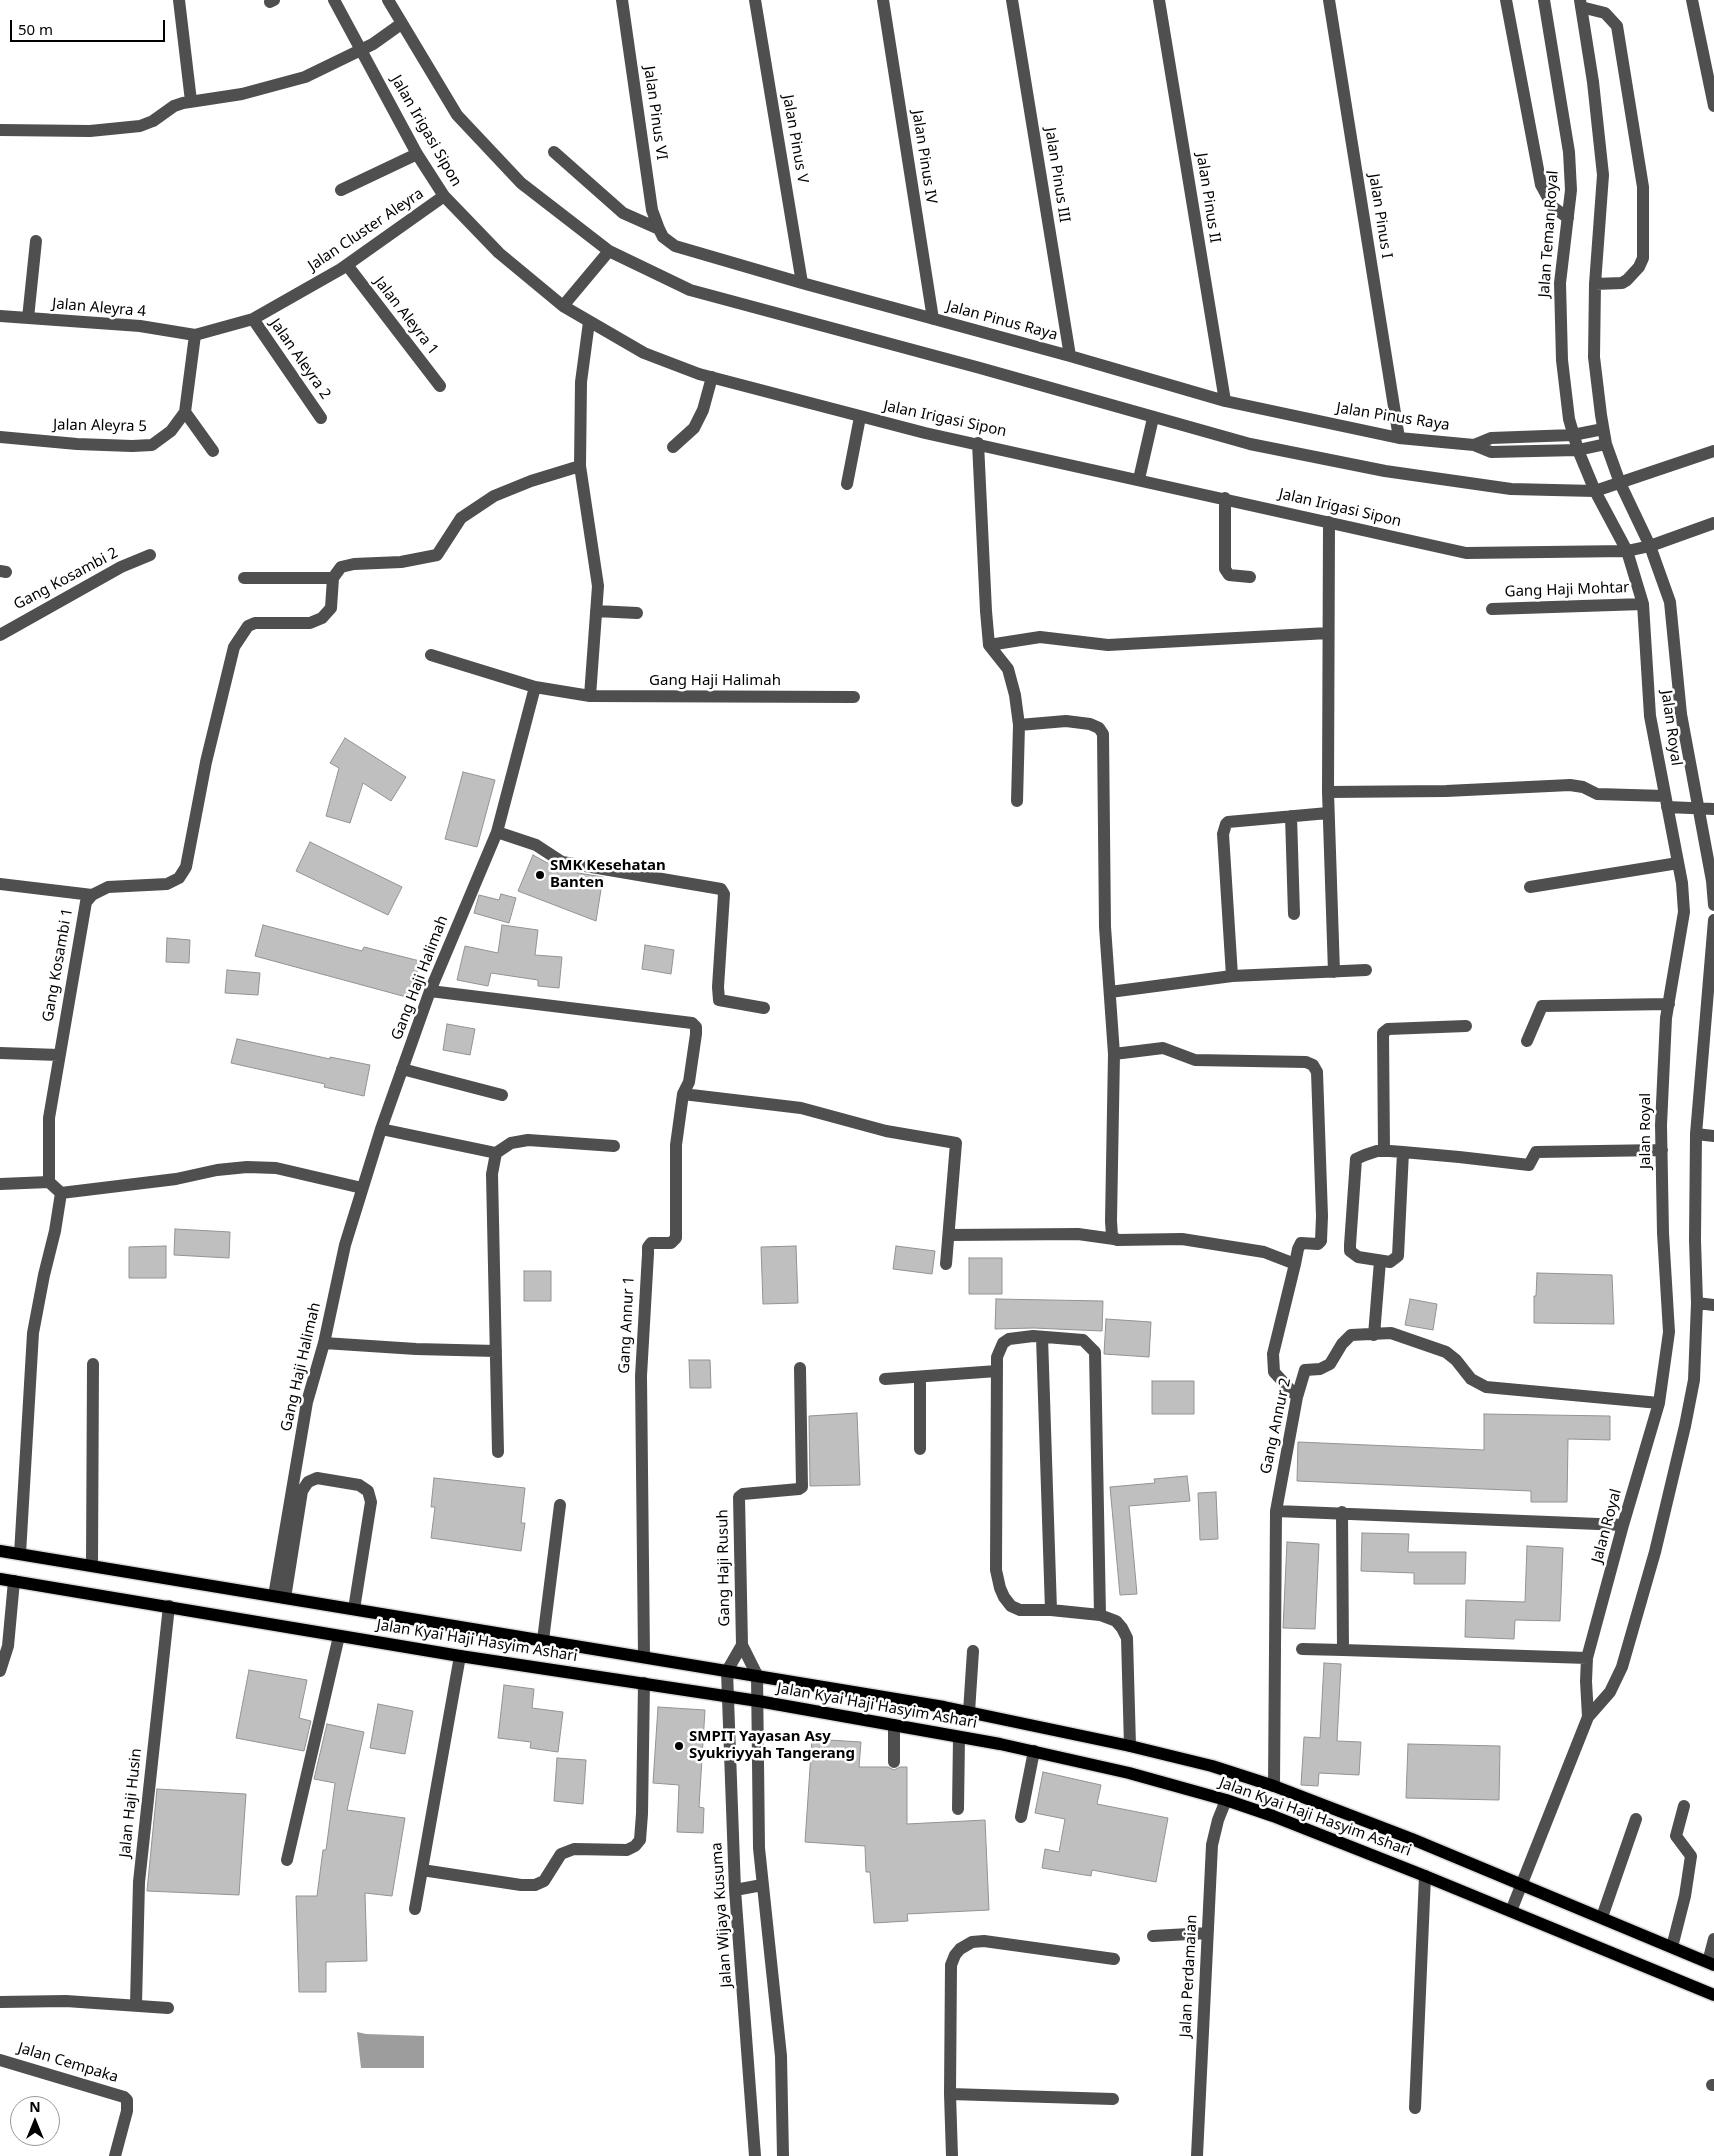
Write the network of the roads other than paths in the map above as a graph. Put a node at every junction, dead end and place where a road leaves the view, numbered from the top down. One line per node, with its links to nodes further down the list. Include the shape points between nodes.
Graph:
1 (179, 0): 16 (street)
2 (334, 0): 15 (street, Jalan Irigasi Sipon)
3 (388, 0): 14 (street)
4 (622, 0): 24 (street, Jalan Pinus VI, via 652,210)
5 (755, 0): 28 (street, Jalan Pinus V)
6 (883, 0): 34 (street, Jalan Pinus IV)
7 (1012, 0): 37 (street, Jalan Pinus III)
8 (1160, 0): 40 (street, Jalan Pinus II)
9 (1329, 0): 48 (street, Jalan Pinus I)
10 (1506, 0): 23 (street, via 1542,185 1553,207)
11 (1544, 0): 23 (street, Jalan Teman Royal, via 1569,152 1571,190)
12 (1692, 0): 17 (street)
13 (1580, 4): 29 (street, via 1594,82 1603,175); 29 (street, via 1605,13 1617,26 1643,187 1643,258 1622,283)
14 (401, 24): 15 (street); 26 (street, via 457,115 522,183)
15 (361, 49): 16 (street, via 305,77 242,94); 20 (street, Jalan Irigasi Sipon)
16 (191, 101): 18 (street, via 174,106 140,126 90,131)
17 (1714, 106)
18 (0, 130)
19 (554, 152): 24 (street, Jalan Pinus Raya, via 623,213)
20 (418, 154): 21 (street); 22 (street, Jalan Irigasi Sipon)
21 (341, 190)
22 (444, 196): 27 (street, Jalan Cluster Aleyra); 30 (street, Jalan Irigasi Sipon, via 499,253)
23 (1568, 218): 46 (street, Jalan Teman Royal, via 1560,302 1562,360)
24 (658, 229): 28 (street, Jalan Pinus Raya, via 675,246)
25 (36, 241): 32 (street)
26 (606, 255): 30 (street); 44 (street, via 690,290)
27 (347, 265): 33 (street, Jalan Cluster Aleyra); 39 (street, Jalan Aleyra 1)
28 (802, 283): 34 (street, Jalan Pinus Raya)
29 (1595, 284): 45 (street, via 1594,357)
30 (563, 306): 35 (street, Jalan Irigasi Sipon)
31 (0, 316): 32 (street, Jalan Aleyra 4)
32 (28, 318): 36 (street, Jalan Aleyra 4, via 140,326)
33 (253, 319): 36 (street, Jalan Cluster Aleyra); 43 (street, Jalan Aleyra 2)
34 (933, 320): 37 (street, Jalan Pinus Raya)
35 (589, 322): 38 (street, Jalan Irigasi Sipon, via 644,353); 56 (street, via 581,382)
36 (195, 335): 41 (street)
37 (1070, 356): 40 (street, Jalan Pinus Raya)
38 (712, 377): 42 (street, Jalan Irigasi Sipon); 52 (street, via 694,428)
39 (440, 386)
40 (1225, 401): 48 (street, Jalan Pinus Raya)
41 (185, 412): 47 (street, Jalan Aleyra 5, via 171,431 152,445); 54 (street)
42 (860, 417): 49 (street, Jalan Irigasi Sipon); 58 (street)
43 (321, 418)
44 (1153, 418): 57 (street); 60 (street, via 1250,444 1385,471 1511,489)
45 (1603, 429): 46 (street, Jalan Pinus Raya); 50 (street)
46 (1574, 435): 51 (street, Jalan Pinus Raya, via 1491,438); 53 (street, Jalan Teman Royal)
47 (0, 438)
48 (1399, 438): 51 (street, Jalan Pinus Raya)
49 (978, 443): 57 (street, Jalan Irigasi Sipon); 76 (street)
50 (1606, 444): 53 (street, Jalan Pinus Raya); 59 (street)
51 (1474, 445): 53 (street, Jalan Pinus Raya, via 1491,452)
52 (673, 448)
53 (1578, 450): 60 (street, Jalan Teman Royal)
54 (213, 451)
55 (1714, 451): 59 (street)
56 (580, 466): 69 (street, via 532,480 494,496 461,518 438,555 401,562 348,564 341,567); 72 (street, via 598,586)
57 (1139, 480): 61 (street, Jalan Irigasi Sipon)
58 (847, 484)
59 (1621, 486): 60 (street); 64 (street, Jalan Royal)
60 (1596, 493): 65 (street, Jalan Teman Royal)
61 (1225, 498): 62 (street, Jalan Irigasi Sipon); 67 (street, via 1225,569 1230,575)
62 (1329, 522): 65 (street, Jalan Irigasi Sipon, via 1466,553); 74 (street)
63 (1714, 523): 64 (street, Jalan Irigasi Sipon)
64 (1648, 542): 65 (street, Jalan Irigasi Sipon); 85 (street, Jalan Royal, via 1670,602 1681,714)
65 (1625, 547): 70 (street, Jalan Royal)
66 (150, 555): 75 (street, Gang Kosambi 2, via 121,567)
67 (1250, 577)
68 (244, 578): 69 (street)
69 (333, 578): 93 (street, Gang Kosambi 1, via 331,608 322,618 310,623 255,623 248,626 234,647 206,762 186,867 179,878 167,884 108,886)
70 (1643, 604): 71 (street, Gang Haji Mohtar); 84 (street, Jalan Royal, via 1650,716)
71 (1492, 608)
72 (596, 611): 73 (street); 79 (street)
73 (637, 613)
74 (1328, 633): 76 (street, via 1108,645 1040,637); 82 (street)
75 (0, 635)
76 (989, 645): 81 (street, via 1008,669)
77 (431, 655): 78 (street)
78 (535, 687): 79 (street, Gang Haji Halimah); 89 (street, Gang Haji Halimah)
79 (590, 696): 80 (street, Gang Haji Halimah)
80 (854, 697)
81 (1019, 725): 83 (street); 101 (street, via 1066,721 1090,724 1103,734 1105,927)
82 (1328, 792): 84 (street, via 1570,785 1597,794); 87 (street)
83 (1017, 801)
84 (1666, 801): 85 (street); 90 (street, Jalan Royal)
85 (1698, 807): 86 (street); 94 (street, Jalan Royal)
86 (1714, 809)
87 (1328, 812): 88 (street); 98 (street)
88 (1291, 816): 95 (street); 99 (street, via 1228,822 1224,827)
89 (497, 832): 100 (street, Gang Haji Halimah); 103 (street, via 536,845 562,862 721,889 724,894 719,1000)
90 (1678, 863): 92 (street); 102 (street, Jalan Royal, via 1684,912)
91 (0, 884): 93 (street)
92 (1530, 886)
93 (92, 895): 109 (street, Gang Kosambi 1, via 83,912)
94 (1714, 905)
95 (1294, 914)
96 (1714, 920): 104 (street, Jalan Royal)
97 (1366, 970): 98 (street)
98 (1334, 972): 99 (street)
99 (1232, 976): 101 (street)
100 (430, 991): 110 (street, Gang Haji Halimah); 111 (street, Gang Annur 1, via 692,1023 696,1034 689,1082)
101 (1110, 992): 108 (street)
102 (1669, 1004): 106 (street, via 1542,1006); 117 (street, Jalan Royal)
103 (764, 1008)
104 (1710, 1019): 114 (street, Jalan Royal)
105 (1466, 1026): 118 (street, via 1388,1029 1383,1033)
106 (1527, 1041)
107 (0, 1053): 109 (street)
108 (1114, 1054): 126 (street, via 1111,1221); 129 (street, via 1163,1048 1195,1060 1306,1062 1313,1066 1317,1072 1321,1241 1318,1244 1301,1243)
109 (59, 1055): 121 (street, Gang Kosambi 1, via 49,1118)
110 (402, 1068): 112 (street); 113 (street, Gang Haji Halimah)
111 (683, 1094): 125 (street, via 801,1108 886,1131 955,1142); 166 (street, Gang Annur 1, via 676,1145 676,1238 671,1243 651,1243 648,1247 641,1376)
112 (502, 1095)
113 (381, 1129): 120 (street); 123 (street, Gang Haji Halimah)
114 (1696, 1134): 115 (street); 130 (street, Jalan Royal)
115 (1714, 1136)
116 (614, 1146): 120 (street, via 528,1140 511,1143)
117 (1662, 1150): 119 (street, via 1536,1152 1529,1164); 142 (street, Jalan Royal, via 1669,1332)
118 (1384, 1151): 119 (street); 127 (street, via 1356,1159 1350,1245 1350,1251 1358,1257)
119 (1403, 1152): 127 (street, via 1400,1251 1396,1259)
120 (496, 1153): 135 (street, via 492,1174)
121 (49, 1182): 122 (street); 124 (street)
122 (0, 1184)
123 (362, 1188): 124 (street, via 276,1168 247,1167); 134 (street, Gang Haji Halimah, via 345,1245)
124 (61, 1193): 150 (street, via 33,1334)
125 (949, 1235): 126 (street, via 1078,1234); 128 (street)
126 (1114, 1238): 129 (street, via 1182,1239 1264,1252)
127 (1380, 1261): 132 (street)
128 (946, 1264)
129 (1294, 1264): 141 (street, via 1272,1354 1274,1372)
130 (1697, 1303): 131 (street); 175 (street, Jalan Royal, via 1694,1380 1655,1552 1622,1666 1610,1692)
131 (1714, 1306)
132 (1374, 1335): 141 (street, Gang Annur 2, via 1351,1335 1326,1367 1304,1370); 142 (street, Gang Annur 2, via 1391,1334 1446,1352 1471,1378 1486,1387)
133 (1042, 1337): 138 (street, via 1009,1339 997,1356); 157 (street); 158 (street, via 1083,1340 1095,1352)
134 (324, 1343): 135 (street); 154 (street, Gang Haji Halimah, via 307,1402)
135 (496, 1351): 144 (street)
136 (93, 1364): 151 (street)
137 (800, 1368): 161 (street, Gang Haji Rusuh, via 802,1487 739,1497)
138 (997, 1371): 139 (street); 157 (street, via 996,1570 1000,1588 1011,1606 1020,1610)
139 (920, 1378): 140 (street); 143 (street)
140 (885, 1379)
141 (1297, 1397): 146 (street, Gang Annur 2)
142 (1658, 1403): 148 (street, Jalan Royal)
143 (920, 1450)
144 (498, 1452)
145 (560, 1505): 160 (street)
146 (1276, 1511): 147 (street); 181 (street, Gang Annur 2)
147 (1342, 1512): 148 (street); 163 (street)
148 (1623, 1525): 167 (street, Jalan Royal)
149 (0, 1551): 150 (main road, Jalan Kyai Haji Hasyim Ashari)
150 (20, 1554): 151 (main road, Jalan Kyai Haji Hasyim Ashari)
151 (92, 1565): 154 (main road, Jalan Kyai Haji Hasyim Ashari)
152 (0, 1579): 153 (main road, Jalan Kyai Haji Hasyim Ashari)
153 (14, 1580): 155 (main road, Jalan Kyai Haji Hasyim Ashari); 168 (street, via 8,1646)
154 (280, 1597): 156 (main road, Jalan Kyai Haji Hasyim Ashari); 156 (street, via 302,1491 308,1482 317,1478 359,1485 368,1491 371,1502)
155 (168, 1606): 159 (main road, Jalan Kyai Haji Hasyim Ashari); 204 (street, Jalan Haji Husin, via 139,1882)
156 (354, 1609): 160 (main road, Jalan Kyai Haji Hasyim Ashari)
157 (1051, 1610): 158 (street)
158 (1100, 1615): 178 (street, via 1116,1621 1127,1638)
159 (339, 1636): 165 (main road, Jalan Kyai Haji Hasyim Ashari); 187 (street)
160 (543, 1640): 166 (main road, Jalan Kyai Haji Hasyim Ashari)
161 (742, 1644): 169 (street, Gang Haji Rusuh); 170 (street, Gang Haji Rusuh)
162 (1302, 1649): 163 (street)
163 (1343, 1650): 167 (street)
164 (973, 1651): 174 (street)
165 (460, 1656): 171 (main road, Jalan Kyai Haji Hasyim Ashari); 188 (street)
166 (644, 1656): 169 (main road, Jalan Kyai Haji Hasyim Ashari)
167 (1587, 1658): 175 (street, Jalan Royal)
168 (0, 1671)
169 (727, 1671): 170 (main road, Jalan Kyai Haji Hasyim Ashari); 172 (street, Jalan Wijaya Kusuma)
170 (757, 1676): 173 (street); 174 (main road, Jalan Kyai Haji Hasyim Ashari)
171 (644, 1683): 172 (main road, Jalan Kyai Haji Hasyim Ashari); 188 (street, via 642,1814 640,1840 635,1846 627,1850 574,1849 561,1854 544,1881 535,1885)
172 (728, 1696): 173 (main road, Jalan Kyai Haji Hasyim Ashari); 192 (street, Jalan Wijaya Kusuma)
173 (758, 1701): 176 (main road, Jalan Kyai Haji Hasyim Ashari); 191 (street)
174 (970, 1712): 178 (main road, Jalan Kyai Haji Hasyim Ashari)
175 (1588, 1717): 190 (street, Jalan Royal)
176 (894, 1725): 177 (main road, Jalan Kyai Haji Hasyim Ashari); 180 (street)
177 (960, 1737): 179 (main road, Jalan Kyai Haji Hasyim Ashari); 184 (street)
178 (1130, 1746): 181 (main road, Jalan Kyai Haji Hasyim Ashari, via 1212,1766)
179 (1034, 1751): 182 (main road, Jalan Kyai Haji Hasyim Ashari, via 1129,1772); 185 (street)
180 (894, 1762)
181 (1274, 1786): 190 (main road, Jalan Kyai Haji Hasyim Ashari)
182 (1226, 1800): 189 (main road, Jalan Kyai Haji Hasyim Ashari); 196 (street, Jalan Perdamaian, via 1212,1845)
183 (1684, 1806): 199 (street, via 1676,1836 1691,1856)
184 (958, 1809)
185 (1021, 1817)
186 (1636, 1819): 195 (street)
187 (287, 1860)
188 (422, 1870): 193 (street)
189 (1425, 1876): 194 (main road, Jalan Kyai Haji Hasyim Ashari); 209 (street)
190 (1522, 1884): 194 (street, Jalan Royal); 195 (main road, Jalan Kyai Haji Hasyim Ashari)
191 (762, 1885): 192 (street); 212 (street, via 781,2056)
192 (735, 1890): 211 (street, Jalan Wijaya Kusuma)
193 (415, 1910)
194 (1511, 1911): 202 (main road, Jalan Kyai Haji Hasyim Ashari)
195 (1602, 1917): 199 (main road, Jalan Kyai Haji Hasyim Ashari)
196 (1207, 1933): 197 (street); 214 (street, Jalan Perdamaian)
197 (1153, 1936)
198 (1714, 1939): 201 (street)
199 (1672, 1947): 201 (main road, Jalan Kyai Haji Hasyim Ashari)
200 (1114, 1959): 207 (street, via 984,1942 972,1942 960,1949 951,1965)
201 (1711, 1963)
202 (1714, 1995)
203 (0, 2002): 204 (street)
204 (136, 2004): 205 (street)
205 (168, 2008)
206 (0, 2060): 210 (street, Jalan Cempaka, via 124,2097 127,2111)
207 (950, 2094): 208 (street); 213 (street)
208 (1113, 2099)
209 (1415, 2108)
210 (115, 2156)
211 (755, 2156)
212 (783, 2156)
213 (952, 2156)
214 (1197, 2156)

